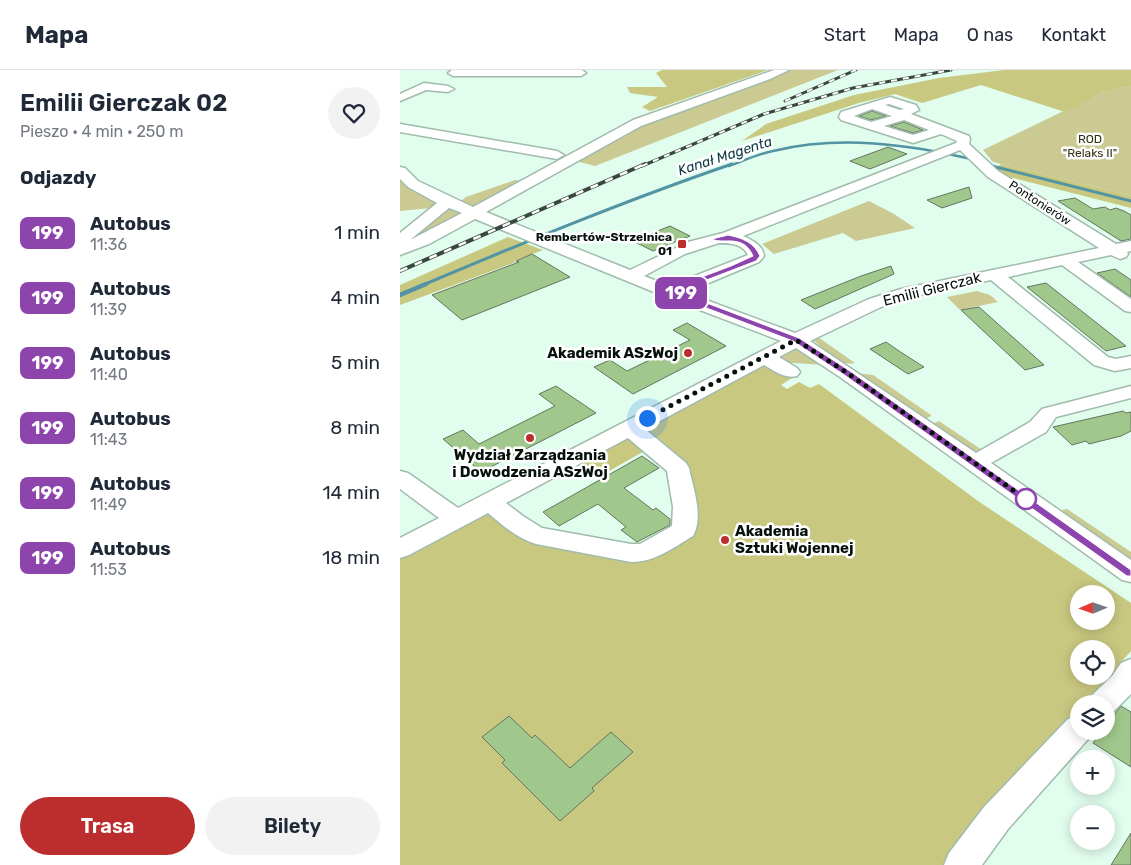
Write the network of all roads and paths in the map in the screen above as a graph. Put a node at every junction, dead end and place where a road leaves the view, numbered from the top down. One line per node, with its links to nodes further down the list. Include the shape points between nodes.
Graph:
1 (784, 70): 14 (street, via 638,123)
2 (581, 72): 3 (street)
3 (453, 73)
4 (448, 89): 5 (street, via 424,86)
5 (400, 98)
6 (902, 115): 7 (street); 7 (street, via 912,108 890,100 845,115); 9 (street)
7 (871, 126): 9 (street, via 913,139)
8 (400, 128): 11 (street)
9 (942, 130): 10 (street)
10 (961, 141): 15 (street); 19 (street, Pontonierów, via 990,168)
11 (557, 155)
12 (400, 171): 13 (street, via 413,184)
13 (447, 202): 14 (street); 16 (street)
14 (480, 214): 18 (street); 23 (street)
15 (728, 238): 23 (street, via 709,240 656,261); 24 (street, via 753,248 756,256 693,283)
16 (400, 240)
17 (1131, 246): 19 (street, Emilii Gierczak)
18 (400, 250)
19 (1113, 250): 20 (street, Emilii Gierczak); 21 (street, Pontonierów)
20 (1066, 260): 22 (street, Emilii Gierczak); 26 (street)
21 (1131, 261)
22 (994, 274): 25 (street, Emilii Gierczak); 30 (street, via 1101,361 1115,366)
23 (632, 276): 24 (street)
24 (677, 295): 28 (street)
25 (875, 303): 27 (street); 28 (street, Emilii Gierczak)
26 (1131, 307)
27 (894, 315)
28 (796, 340): 29 (street, Emilii Gierczak); 34 (street)
29 (764, 357): 31 (street); 33 (street, Emilii Gierczak)
30 (1131, 362)
31 (790, 372)
32 (1131, 392): 34 (street, via 1049,413 1038,427)
33 (630, 428): 36 (street, Emilii Gierczak); 36 (street, via 678,468 685,507 684,530 644,554 536,535)
34 (974, 462): 39 (street)
35 (400, 478): 37 (street)
36 (488, 501): 37 (street, Emilii Gierczak)
37 (456, 519): 38 (street, Emilii Gierczak)
38 (400, 549)
39 (1131, 573)
40 (1131, 671): 41 (street)
41 (1110, 695)
42 (1070, 738): 43 (street, via 996,818)
43 (961, 865)

